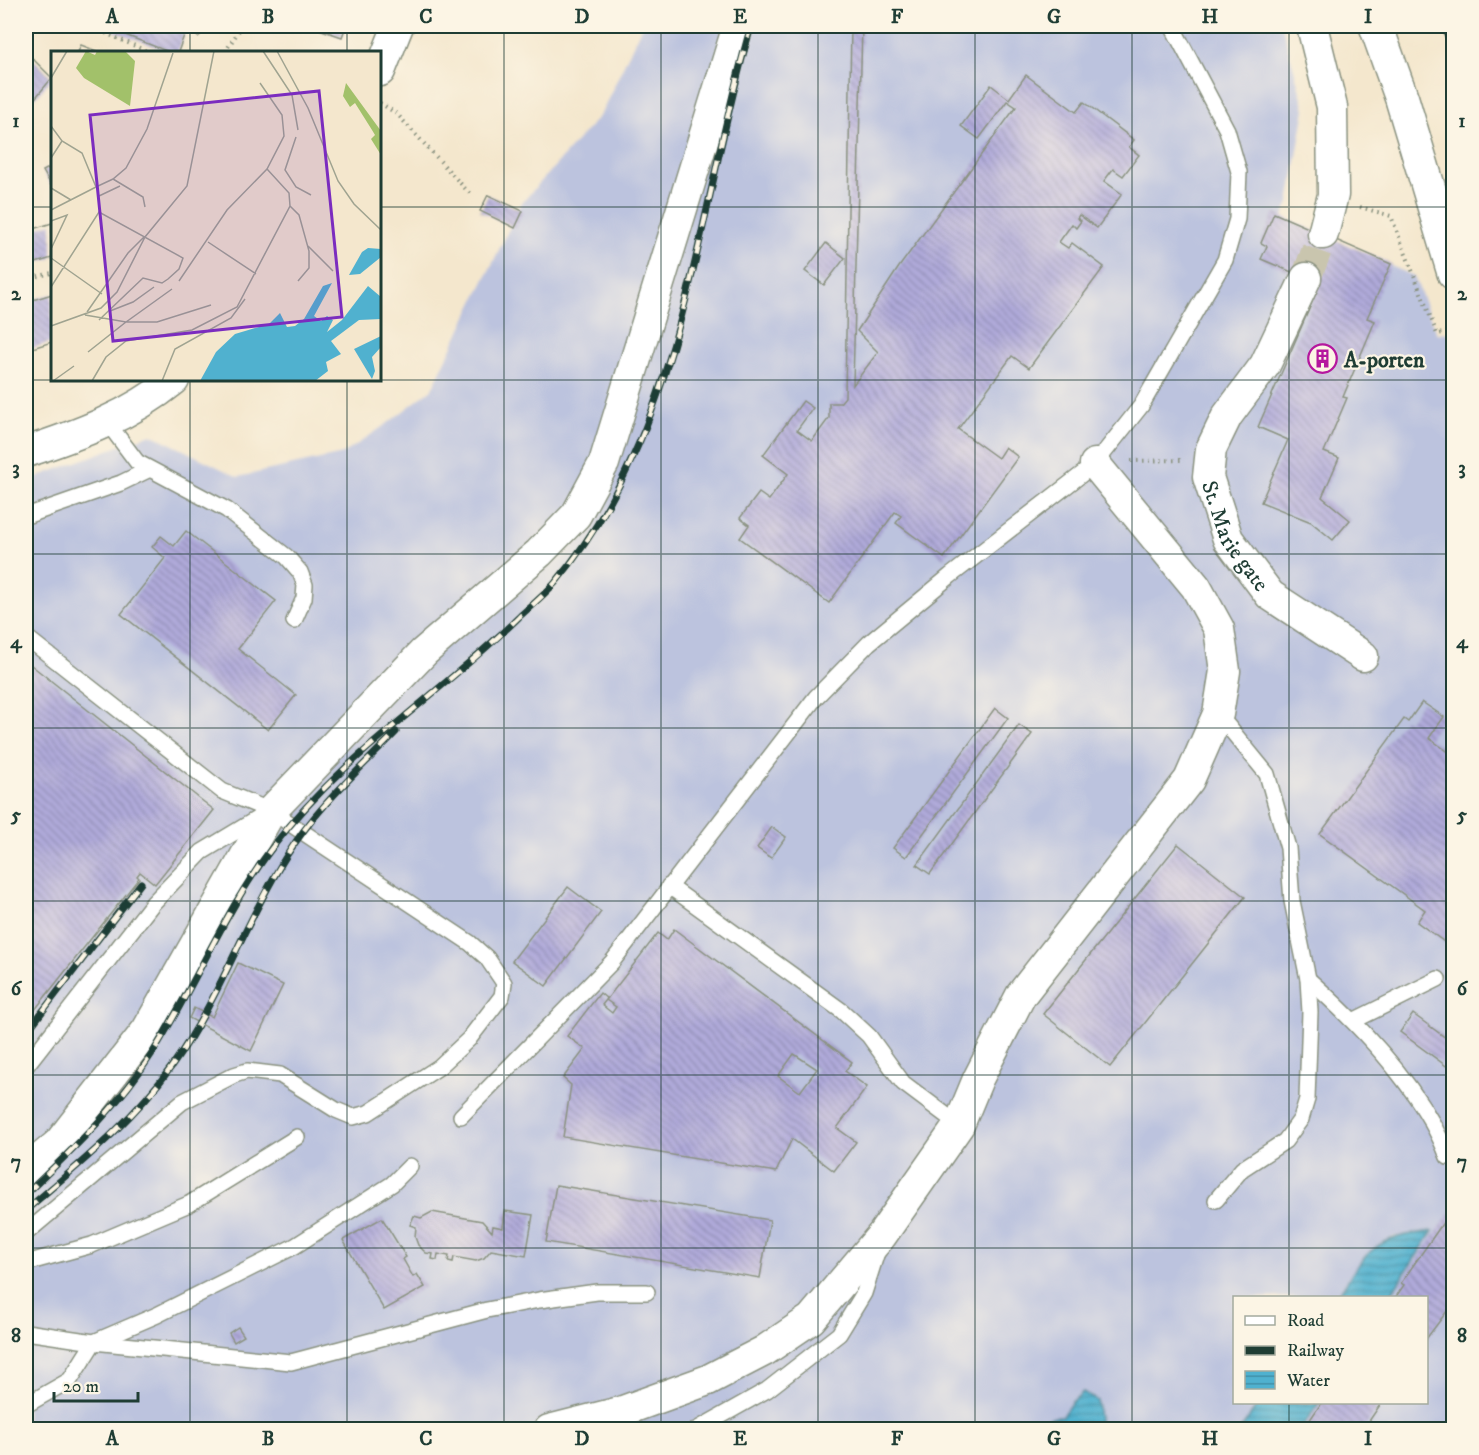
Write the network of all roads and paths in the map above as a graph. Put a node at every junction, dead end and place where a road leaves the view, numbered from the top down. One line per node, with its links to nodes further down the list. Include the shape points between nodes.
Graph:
1 (49, 26): 9 (path)
2 (89, 26): 10 (path)
3 (242, 26): 11 (path)
4 (398, 26): 12 (street)
5 (738, 26): 33 (street, via 604,463 576,515 539,553 424,652)
6 (1172, 26): 26 (lane, via 1227,130 1239,172 1237,219 1225,260 1191,323 1141,406)
7 (1312, 26): 16 (street, via 1332,107 1334,195)
8 (1376, 26): 18 (main road)
9 (26, 29)
10 (147, 51)
11 (226, 51)
12 (381, 68)
13 (381, 104): 14 (path, via 398,114)
14 (472, 196)
15 (1380, 214): 21 (path, via 1391,216 1437,334)
16 (1323, 234)
17 (51, 273): 20 (path)
18 (1454, 273)
19 (1306, 278): 25 (street, St. Marie gate, via 1265,365 1227,416 1211,449)
20 (26, 279)
21 (1454, 331)
22 (173, 381): 23 (street)
23 (107, 422): 24 (street); 27 (lane, via 137,462)
24 (26, 452)
25 (1210, 461): 26 (path, via 1155,459); 31 (street, St. Marie gate, via 1208,477 1228,539 1270,595)
26 (1095, 464): 32 (street, via 1196,587 1219,629 1225,671); 34 (lane, via 869,643 816,697)
27 (148, 470): 28 (lane); 29 (lane, via 226,510 286,557 305,585)
28 (26, 516)
29 (294, 621)
30 (26, 637): 33 (lane, via 222,791)
31 (1363, 656)
32 (1218, 714): 35 (lane, via 1267,774 1288,848 1292,901); 40 (street, via 1189,780 1021,996)
33 (271, 811): 38 (lane, via 202,852 153,903); 44 (street, via 147,1030 59,1143); 46 (lane, via 470,943 500,972 504,983 502,996 469,1040 439,1067 368,1113 353,1117 336,1110 268,1071 234,1074 201,1090 146,1130)
34 (669, 886): 39 (lane, via 612,963); 40 (lane, via 842,1011 869,1036 903,1083)
35 (1308, 979): 37 (lane); 45 (lane, via 1306,1108 1285,1141 1242,1169)
36 (1438, 979): 37 (lane)
37 (1355, 1020): 42 (lane, via 1426,1110)
38 (26, 1066)
39 (461, 1116)
40 (959, 1125): 47 (street)
41 (297, 1137): 48 (lane, via 189,1204 92,1245)
42 (1448, 1156)
43 (410, 1166): 51 (lane, via 392,1184 295,1246)
44 (26, 1171)
45 (1216, 1200)
46 (26, 1233)
47 (882, 1235): 53 (street, via 811,1319 764,1351 708,1380 620,1412); 54 (lane, via 864,1293 839,1334 767,1390)
48 (26, 1263)
49 (648, 1292): 51 (lane, via 597,1292 487,1310 291,1362)
50 (26, 1332): 51 (lane)
51 (94, 1342): 52 (lane, via 70,1380)
52 (26, 1405)
53 (549, 1430)
54 (696, 1430)

